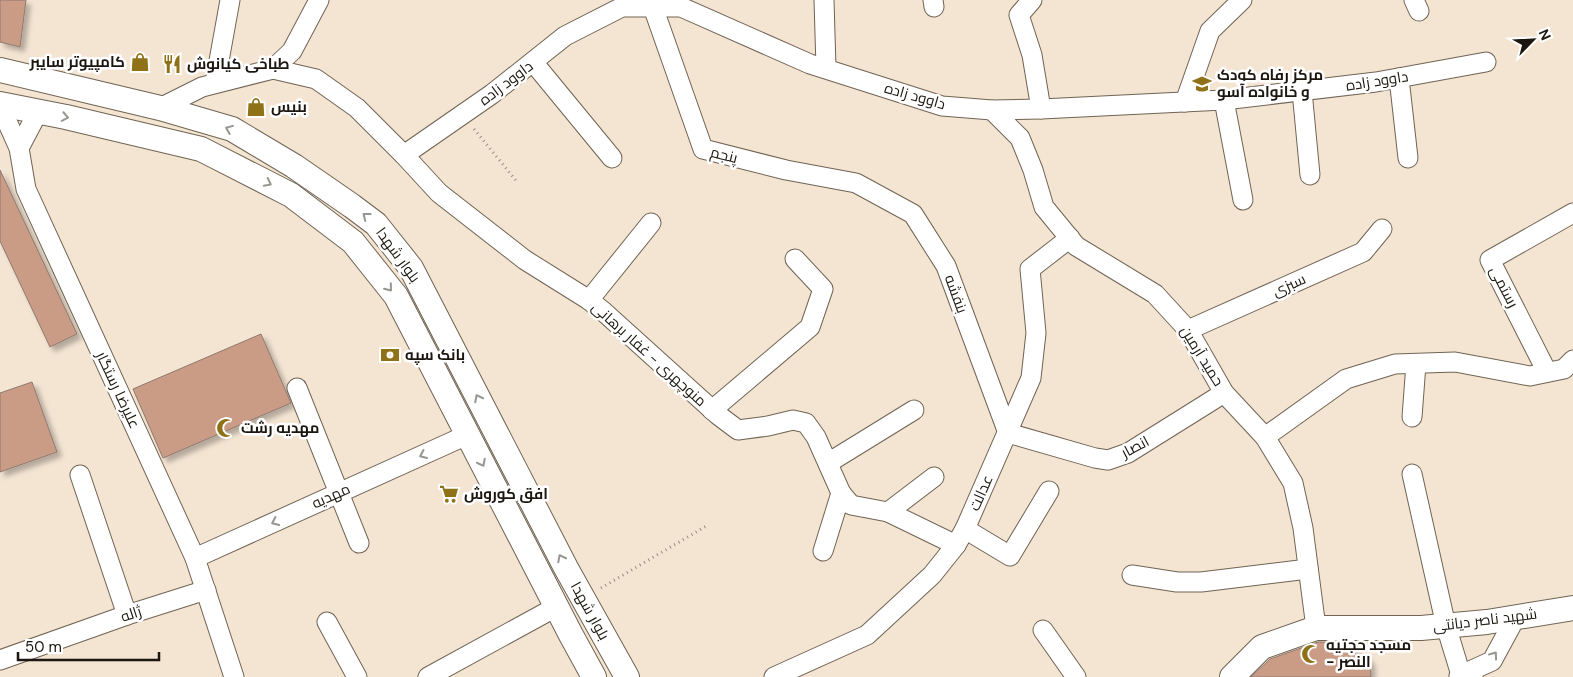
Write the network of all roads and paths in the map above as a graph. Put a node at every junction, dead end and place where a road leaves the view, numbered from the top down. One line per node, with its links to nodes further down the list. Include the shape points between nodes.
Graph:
1 (230, 0): 13 (street)
2 (319, 0): 10 (street, via 292,51)
3 (824, 0): 9 (street)
4 (1032, 0): 19 (street, via 1019,16 1032,55)
5 (1234, 2): 16 (street, via 1210,31)
6 (653, 3): 7 (street, داوود زاده, via 622,6 565,36); 9 (street, داوود زاده, via 681,7 810,64); 29 (street, پنجم, via 703,149)
7 (533, 62): 22 (street, داوود زاده); 25 (street)
8 (1486, 62): 12 (street, داوود زاده)
9 (826, 68): 20 (street, داوود زاده, via 942,106)
10 (273, 69): 13 (street); 24 (street, منوچهری - غفار برهانی, via 316,80 357,108)
11 (0, 70): 18 (main road, بلوار شهدا)
12 (1399, 78): 14 (street, داوود زاده); 26 (street)
13 (216, 83): 18 (street)
14 (1302, 91): 15 (street, داوود زاده); 27 (street)
15 (1224, 100): 16 (street, داوود زاده); 30 (street)
16 (1185, 102): 19 (street, داوود زاده)
17 (0, 105): 21 (main road, بلوار شهدا); 23 (street, علیرضا رستگار)
18 (160, 108): 46 (main road, بلوار شهدا, one-way to 18, via 411,268 376,224 294,166 232,129)
19 (1041, 109): 20 (street, داوود زاده)
20 (992, 110): 34 (street, حمید آرمین, via 1020,138 1044,207)
21 (38, 112): 23 (street); 48 (main road, بلوار شهدا, one-way to 48, via 201,149 291,195 353,242 396,296)
22 (462, 115): 24 (street, داوود زاده); 28 (path)
23 (20, 148): 62 (street, علیرضا رستگار, via 26,189)
24 (404, 155): 36 (street, منوچهری - غفار برهانی, via 439,193 490,233 525,260)
25 (612, 158)
26 (1408, 158)
27 (1310, 175)
28 (518, 183)
29 (863, 187): 47 (street, بنفشه, via 913,214 946,266)
30 (1243, 200)
31 (1573, 212): 40 (street, رستمی, via 1490,260)
32 (651, 223): 36 (street)
33 (1382, 229): 37 (street, سبزی, via 1363,252)
34 (1070, 238): 37 (street, حمید آرمین, via 1076,246 1155,294); 47 (street, عدالت, via 1030,269 1036,333 1031,378)
35 (795, 259): 43 (street, via 822,289 810,327)
36 (589, 300): 43 (street, منوچهری - غفار برهانی)
37 (1188, 330): 42 (street, حمید آرمین)
38 (1573, 360): 40 (street, via 1564,369)
39 (1416, 364): 40 (street, via 1455,362 1530,376); 45 (street); 49 (street, via 1395,364 1346,379)
40 (1547, 372)
41 (297, 388): 55 (street)
42 (1224, 393): 47 (street, انصار, via 1128,453 1108,460); 49 (street, حمید آرمین)
43 (712, 410): 50 (street, منوچهری - غفار برهانی, via 738,430 793,420 806,424)
44 (914, 410): 50 (street)
45 (1412, 417)
46 (491, 422): 48 (main road); 66 (main road, بلوار شهدا, one-way to 46)
47 (1008, 433): 59 (street, عدالت)
48 (467, 434): 55 (street, مهدیه, one-way to 55); 67 (main road, بلوار شهدا, one-way to 67)
49 (1265, 436): 63 (street, حمید آرمین, via 1293,484)
50 (828, 463): 56 (street, منوچهری - غفار برهانی)
51 (1412, 474): 72 (street)
52 (80, 475): 69 (street)
53 (934, 476): 57 (street)
54 (1049, 491): 59 (street, via 1010,556)
55 (339, 493): 60 (street); 62 (street, مهدیه, one-way to 62)
56 (841, 493): 57 (street, via 851,505); 61 (street)
57 (888, 512): 59 (street)
58 (708, 525): 66 (path)
59 (960, 537): 82 (street, عدالت, via 932,575 867,635)
60 (359, 543)
61 (823, 551)
62 (195, 558): 65 (street, علیرضا رستگار)
63 (1308, 569): 64 (street, via 1201,582); 73 (street, حمید آرمین)
64 (1132, 575)
65 (206, 590): 69 (street, ژاله); 77 (street, علیرضا رستگار)
66 (583, 598): 81 (main road, بلوار شهدا)
67 (556, 606): 79 (street); 80 (main road, بلوار شهدا)
68 (1573, 608): 70 (main road, شهید ناصر دیانتی)
69 (127, 615): 75 (street, ژاله)
70 (1514, 617): 72 (main road, شهید ناصر دیانتی); 76 (street, one-way to 70, via 1492,661)
71 (327, 622): 78 (street)
72 (1446, 626): 73 (main road, شهید ناصر دیانتی); 76 (street)
73 (1316, 628): 84 (main road, شهید ناصر دیانتی, via 1262,647)
74 (1043, 630): 83 (street)
75 (0, 660)
76 (1464, 676)
77 (234, 677)
78 (357, 677)
79 (428, 677)
80 (594, 677)
81 (626, 677)
82 (774, 677)
83 (1076, 677)
84 (1232, 677)

